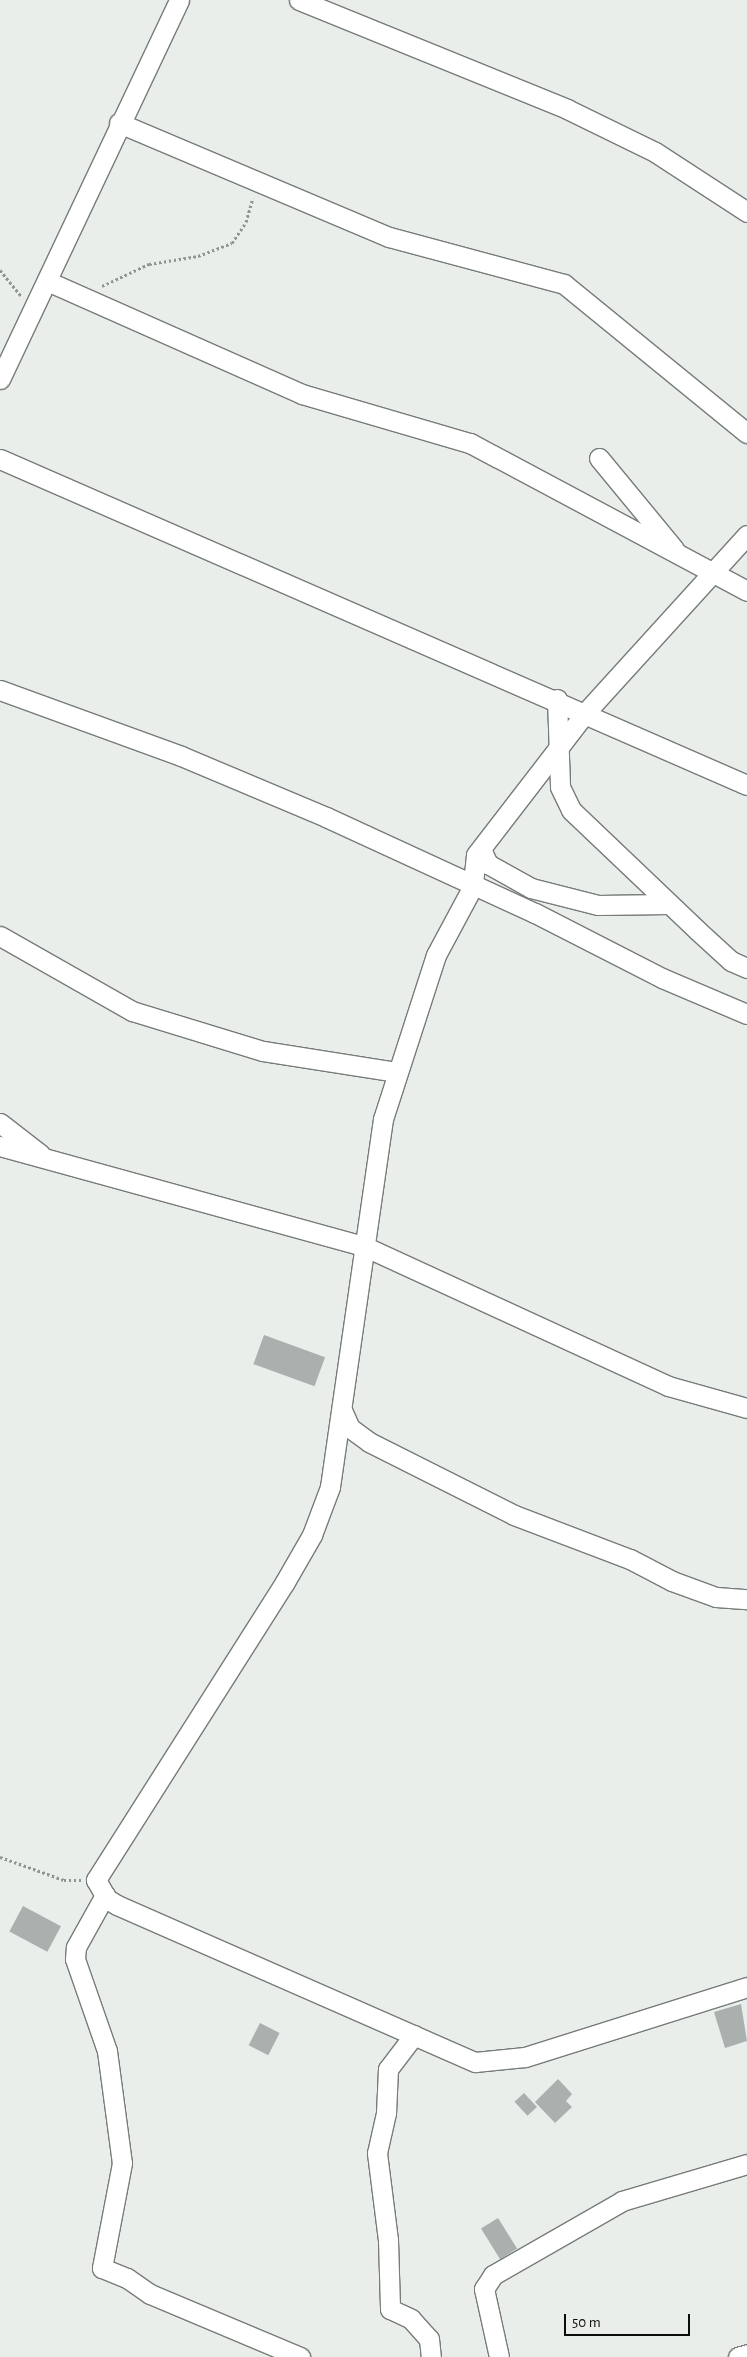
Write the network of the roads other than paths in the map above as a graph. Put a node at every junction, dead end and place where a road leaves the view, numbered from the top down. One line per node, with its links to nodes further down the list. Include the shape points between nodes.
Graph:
1 (180, 0): 3 (street)
2 (299, 0): 4 (street, via 567,109 655,152)
3 (118, 123): 5 (street); 7 (street, via 388,237 564,284)
4 (747, 212)
5 (47, 282): 6 (street); 11 (street, via 302,394 470,444)
6 (0, 380)
7 (747, 433)
8 (599, 458): 11 (street)
9 (0, 459): 15 (street)
10 (747, 535): 12 (street)
11 (683, 559): 12 (street)
12 (709, 573): 13 (street); 16 (street)
13 (747, 591)
14 (0, 690): 20 (street, via 181,756 326,817)
15 (557, 699): 16 (street); 17 (street)
16 (586, 712): 17 (street); 18 (street)
17 (560, 746): 19 (street); 21 (street, via 560,787 571,810)
18 (747, 785)
19 (481, 848): 20 (street, via 476,855); 21 (street, via 488,864 531,888 598,905)
20 (473, 886): 24 (street, via 662,978); 25 (street, via 436,955)
21 (669, 904): 23 (street, via 731,961)
22 (0, 936): 25 (street, via 132,1011 263,1051)
23 (747, 968)
24 (747, 1014)
25 (397, 1072): 29 (street, via 383,1119)
26 (0, 1123): 28 (street)
27 (0, 1146): 28 (street)
28 (49, 1160): 29 (street)
29 (366, 1247): 30 (street, via 668,1386); 31 (street)
30 (747, 1408)
31 (342, 1410): 32 (street, via 350,1428 369,1442 514,1515 630,1559 672,1581 716,1597); 33 (street, via 330,1488 312,1535)
32 (747, 1600)
33 (100, 1888): 35 (street, via 122,1908); 38 (street, via 76,1946 75,1959 107,2051 122,2163 102,2268 127,2278 150,2294)
34 (747, 1987): 35 (street, via 621,2023 572,2043 494,2062 474,2062)
35 (414, 2035): 39 (street, via 388,2069 386,2113 377,2153 388,2240 390,2309 411,2319 429,2339)
36 (747, 2164): 40 (street, via 622,2202 493,2275 484,2289)
37 (747, 2354): 41 (street)
38 (300, 2357)
39 (431, 2357)
40 (499, 2357)
41 (738, 2357)

